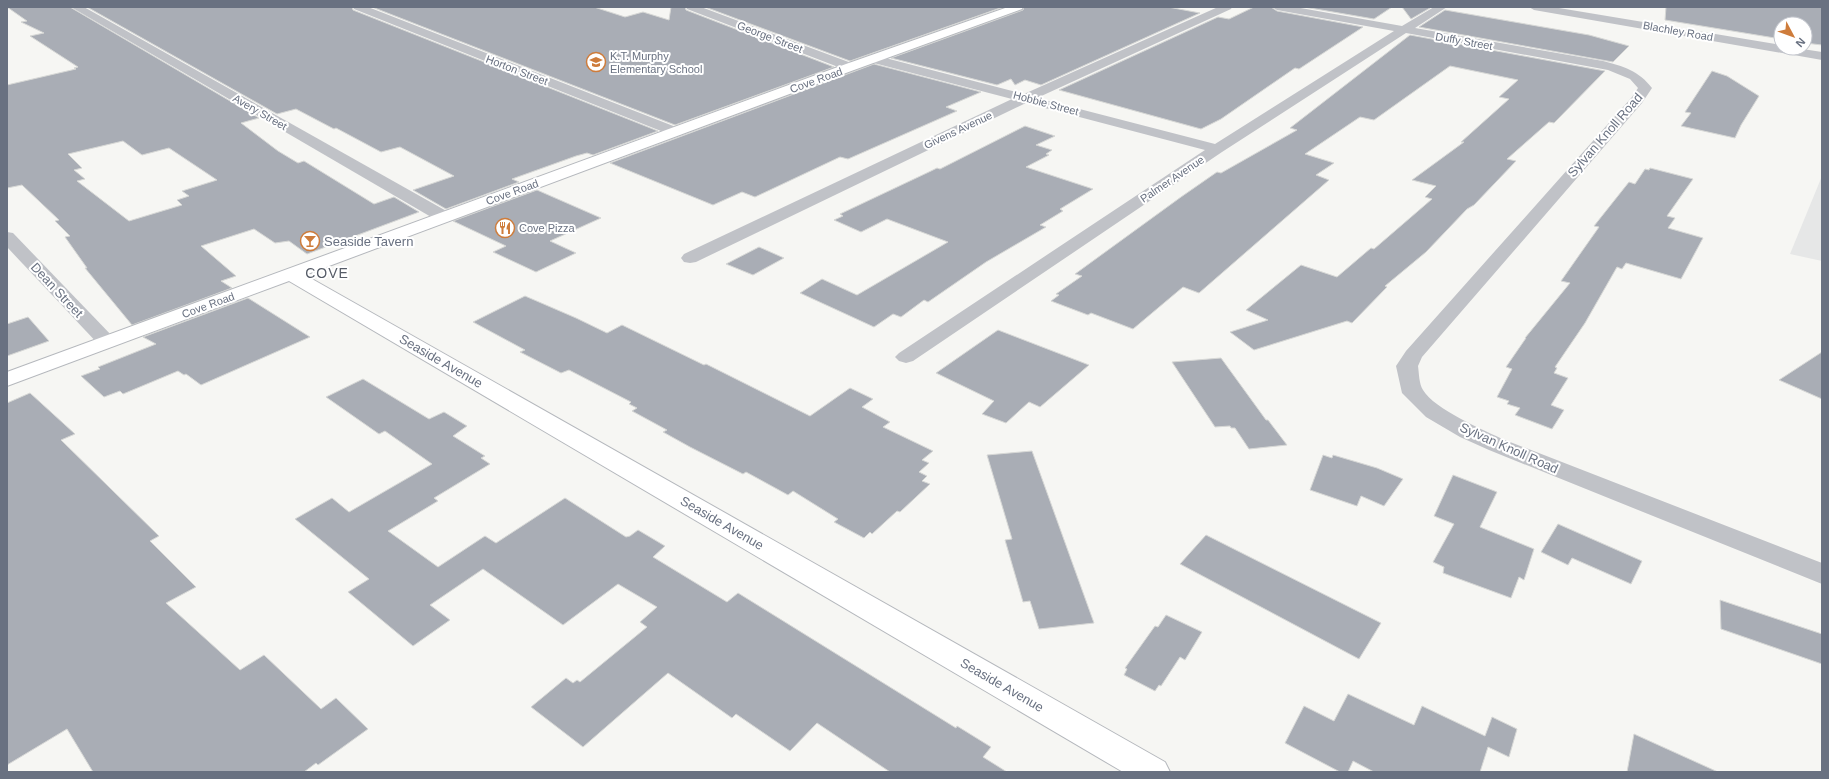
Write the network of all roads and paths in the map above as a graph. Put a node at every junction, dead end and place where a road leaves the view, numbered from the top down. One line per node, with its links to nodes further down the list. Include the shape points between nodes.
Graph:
1 (76, 7): 18 (street, Avery Street)
2 (358, 7): 16 (street, Horton Street)
3 (712, 7): 9 (street)
4 (1018, 7): 12 (main road, Cove Road)
5 (1227, 7): 15 (street, Givens Avenue)
6 (1277, 7): 10 (street, Duffy Street)
7 (1442, 7): 10 (street, Palmer Avenue)
8 (1534, 7): 11 (street, Blachley Road)
9 (695, 9): 13 (street, George Street)
10 (1403, 30): 14 (street, Duffy Street, via 1601,65 1636,77); 17 (street, Palmer Avenue)
11 (1822, 56)
12 (874, 59): 13 (main road, Cove Road); 15 (street, Hobbie Street)
13 (850, 67): 16 (main road, Cove Road)
14 (1645, 88): 25 (street, Sylvan Knoll Road, via 1413,355 1407,366 1413,393 1434,412 1497,446)
15 (1026, 98): 17 (street, Hobbie Street); 20 (street, Givens Avenue)
16 (676, 132): 18 (main road, Cove Road)
17 (1217, 149): 23 (street, Palmer Avenue)
18 (444, 217): 21 (main road, Cove Road)
19 (7, 237): 22 (street, Dean Street)
20 (690, 258)
21 (290, 274): 22 (main road, Cove Road); 26 (main road, Seaside Avenue)
22 (107, 342): 24 (main road, Cove Road)
23 (906, 357)
24 (7, 379)
25 (1822, 574)
26 (1153, 772)

